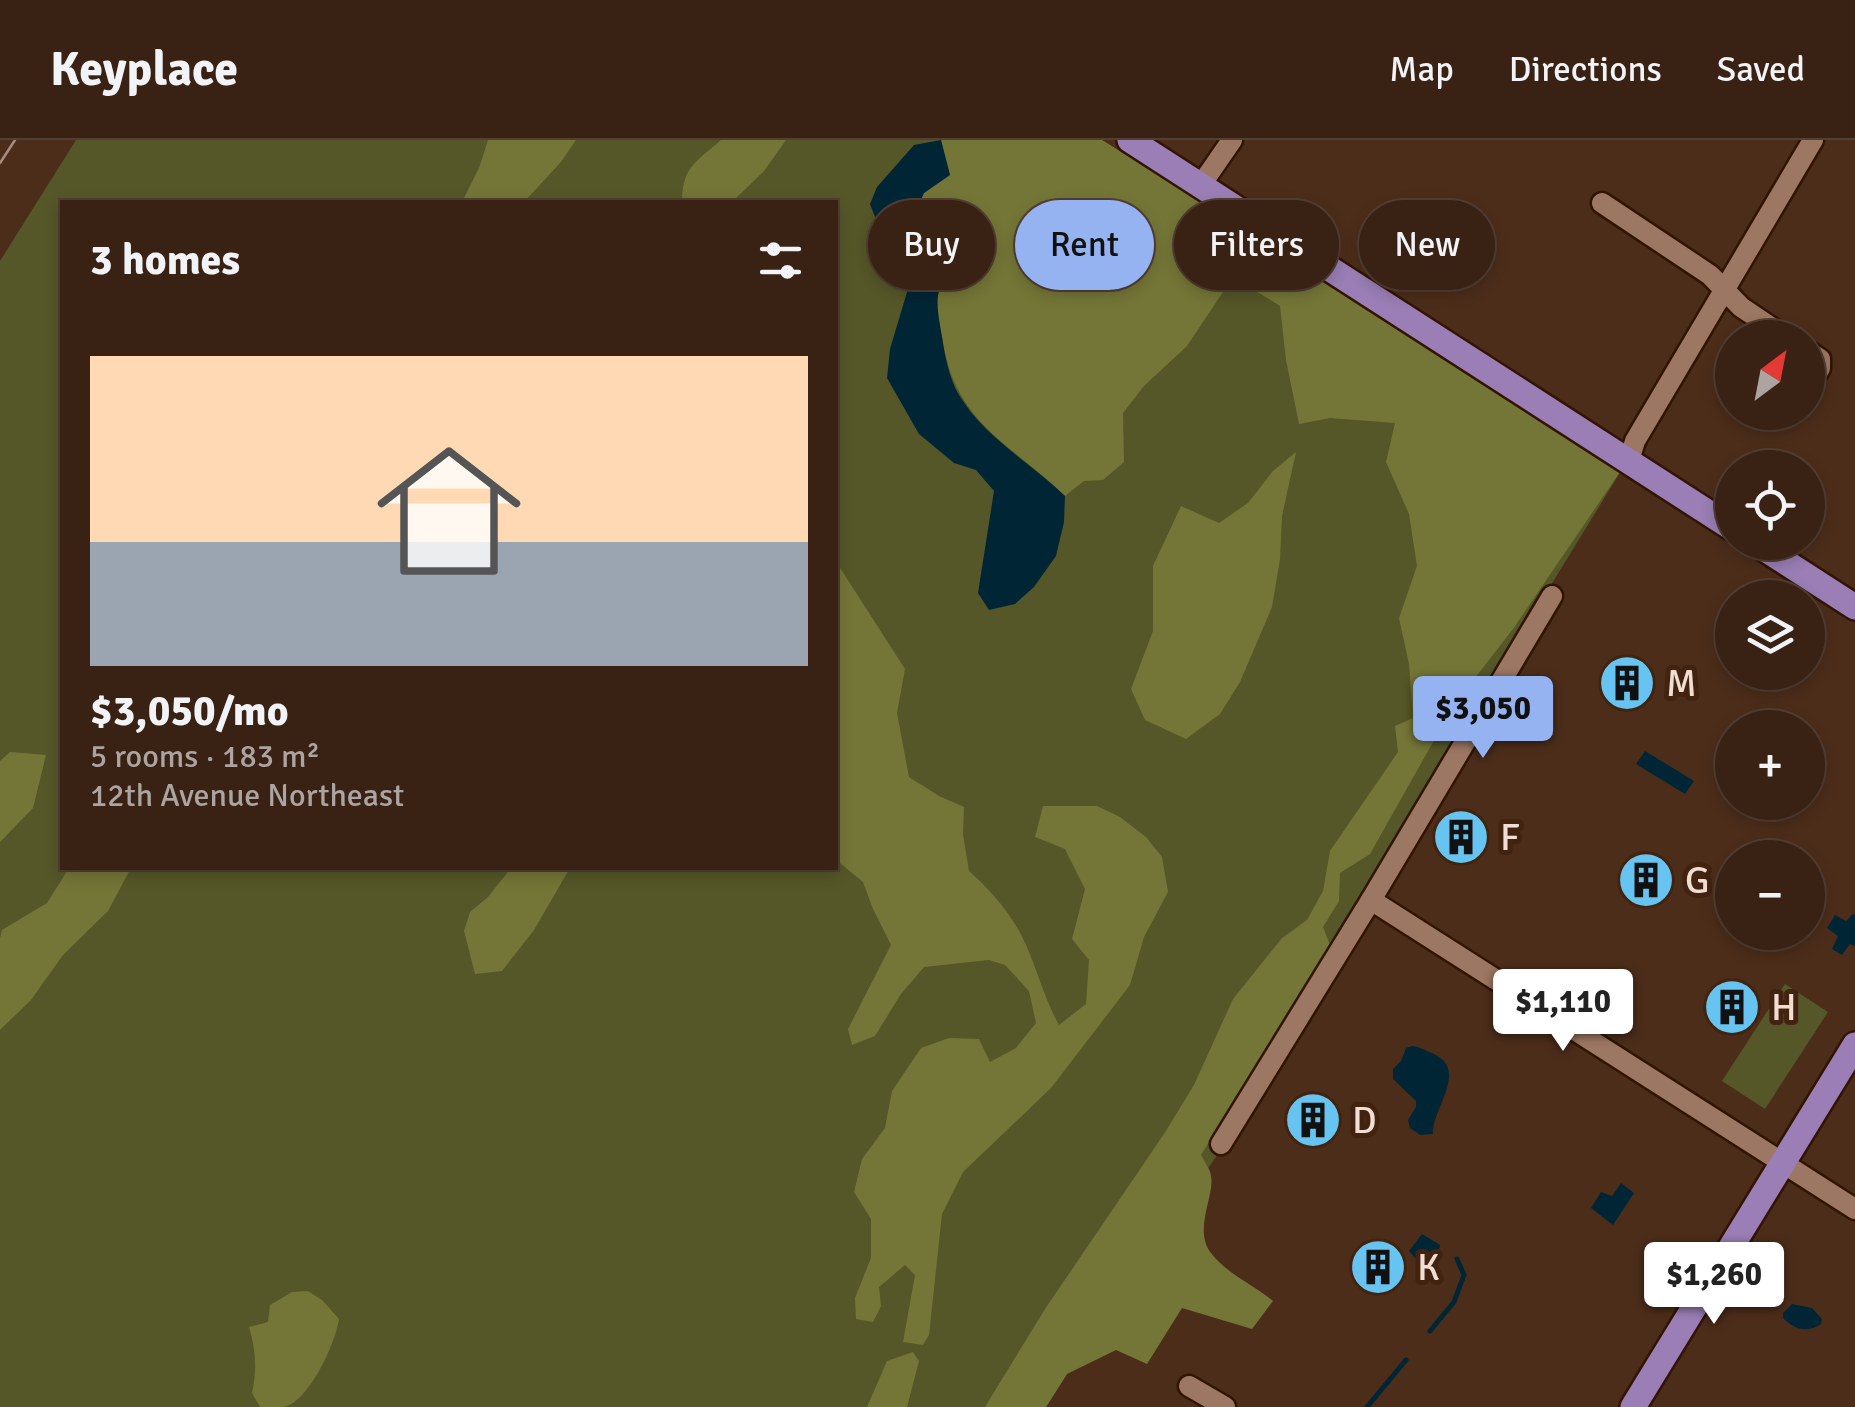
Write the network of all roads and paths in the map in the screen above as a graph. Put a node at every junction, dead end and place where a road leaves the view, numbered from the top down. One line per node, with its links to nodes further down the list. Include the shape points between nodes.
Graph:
1 (1130, 140): 4 (main road)
2 (1232, 140): 4 (street)
3 (1812, 140): 6 (street)
4 (1201, 186): 8 (main road)
5 (1602, 204): 6 (street)
6 (1724, 289): 7 (street); 8 (street)
7 (1761, 320)
8 (1629, 461): 9 (main road)
9 (1715, 517)
10 (1782, 560): 12 (main road)
11 (1552, 596): 13 (street)
12 (1855, 607)
13 (1371, 900): 15 (street); 16 (street)
14 (1855, 1045): 16 (main road)
15 (1221, 1144)
16 (1783, 1163): 17 (street); 20 (main road)
17 (1855, 1209)
18 (1189, 1386): 19 (street)
19 (1225, 1407)
20 (1633, 1407)

